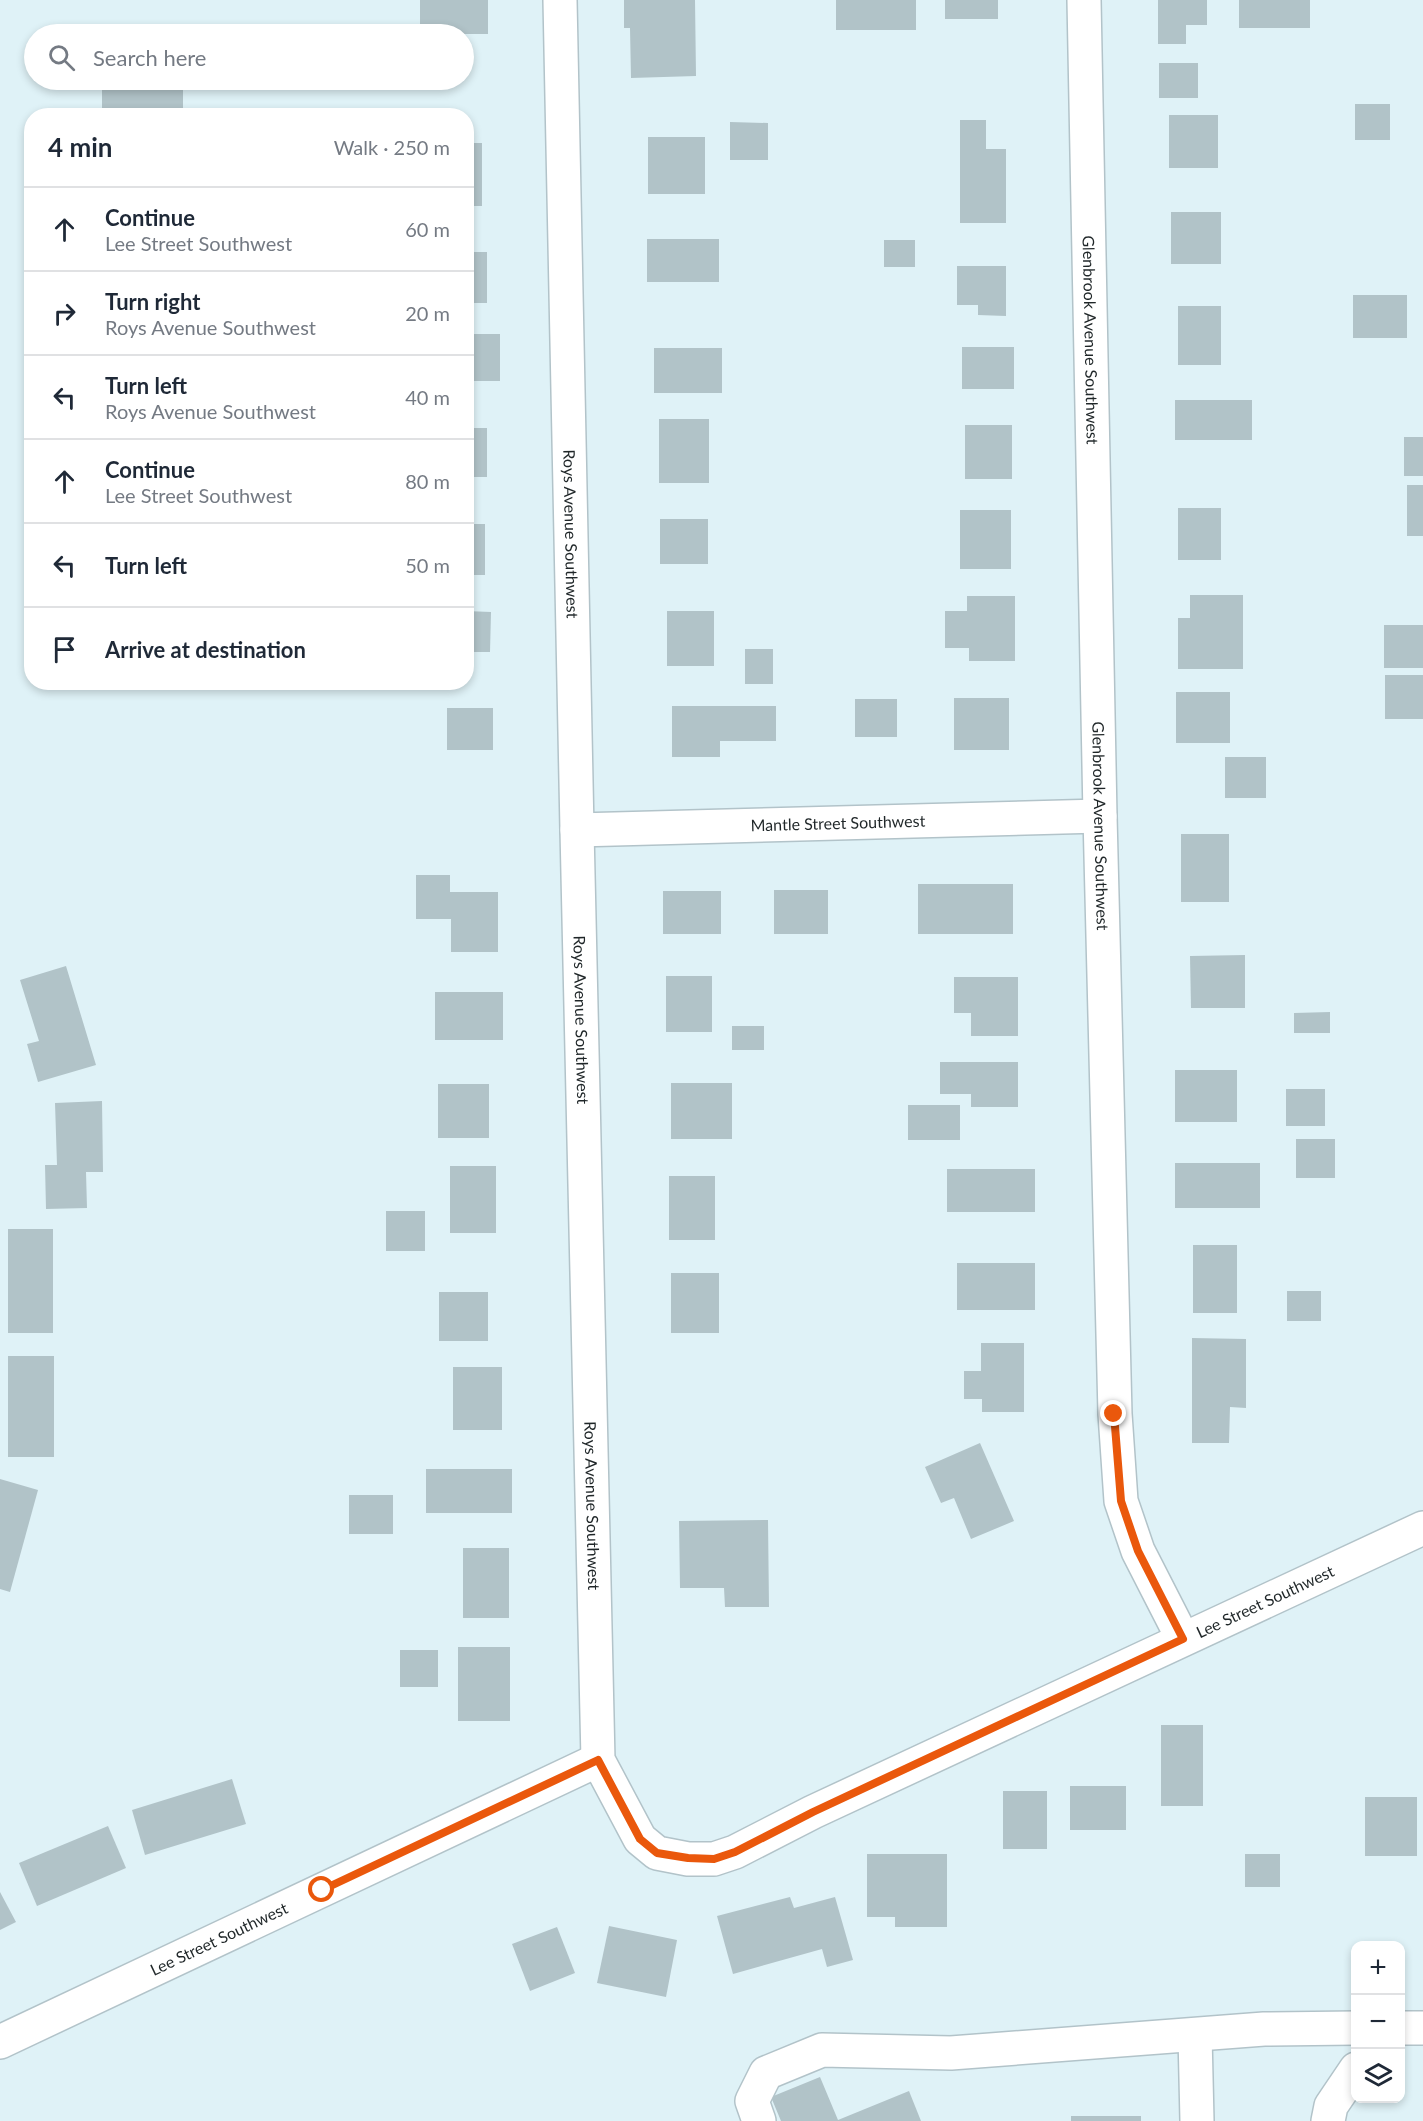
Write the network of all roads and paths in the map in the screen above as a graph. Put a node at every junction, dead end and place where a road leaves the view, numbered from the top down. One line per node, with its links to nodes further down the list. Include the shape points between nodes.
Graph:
1 (560, 0): 4 (street, Roys Avenue Southwest)
2 (1084, 0): 3 (street, Glenbrook Avenue Southwest)
3 (1100, 816): 4 (street, Mantle Street Southwest); 6 (street, Glenbrook Avenue Southwest, via 1114,1414 1121,1501 1138,1551)
4 (577, 830): 7 (street, Roys Avenue Southwest)
5 (1423, 1528): 6 (street, Lee Street Southwest)
6 (1183, 1639): 8 (street, Lee Street Southwest)
7 (598, 1760): 8 (street, Roys Avenue Southwest, via 640,1839 657,1853 714,1859); 13 (street, Lee Street Southwest)
8 (813, 1812)
9 (1351, 2028): 12 (street)
10 (1405, 2028): 11 (street)
11 (1423, 2028)
12 (1195, 2035): 15 (street, via 951,2053 822,2050 766,2073 752,2101); 16 (street)
13 (0, 2042)
14 (1351, 2076): 17 (street, via 1331,2106)
15 (759, 2121)
16 (1197, 2121)
17 (1328, 2121)

